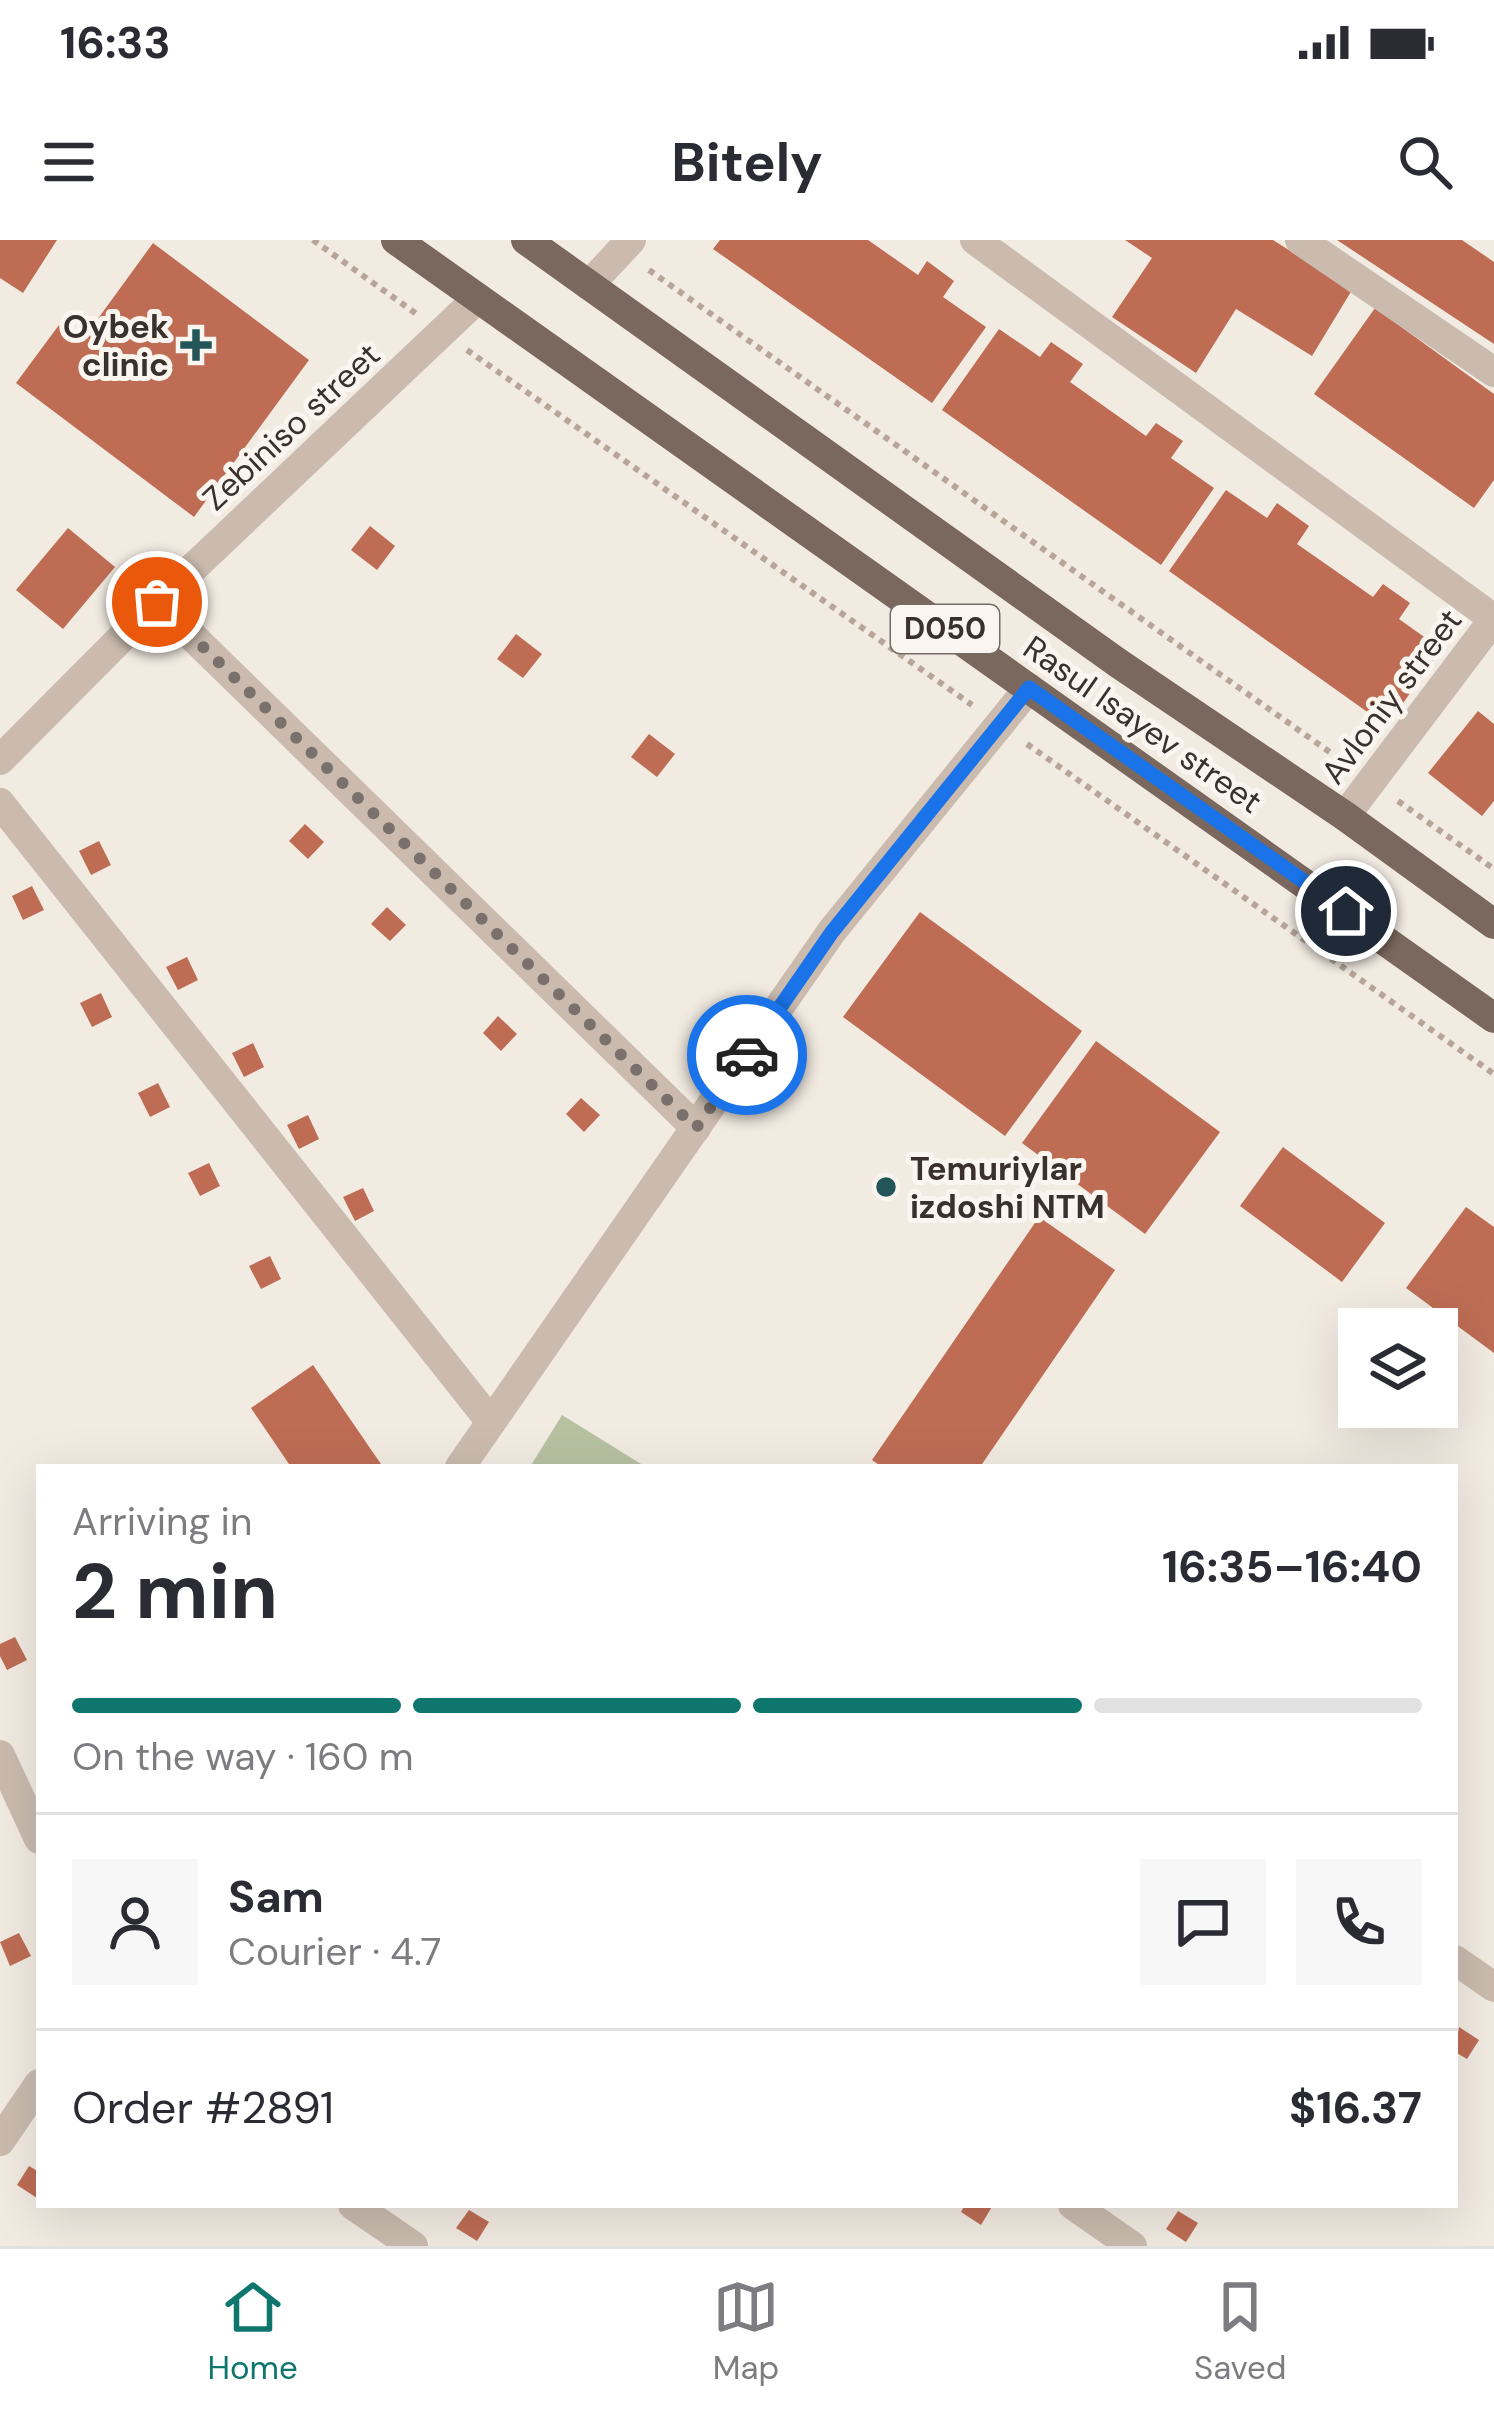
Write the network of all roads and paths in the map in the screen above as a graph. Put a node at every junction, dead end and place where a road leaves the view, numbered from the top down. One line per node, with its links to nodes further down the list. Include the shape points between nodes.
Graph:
1 (313, 240): 9 (path)
2 (396, 240): 8 (main road, Rasul Isayev street / D050)
3 (526, 240): 7 (main road, Rasul Isayev street / D050)
4 (975, 240): 12 (street)
5 (1300, 240): 10 (street)
6 (626, 245): 7 (street); 16 (path)
7 (589, 285): 18 (main road, Rasul Isayev street / D050)
8 (478, 298): 9 (street, Zebiniso street); 13 (main road, Rasul Isayev street / D050)
9 (442, 332): 11 (street, Zebiniso street); 14 (path)
10 (1494, 371)
11 (157, 602): 15 (street, Zebiniso street); 23 (street)
12 (1494, 619): 16 (street, Avloniy street)
13 (1029, 688): 14 (street); 21 (main road, Rasul Isayev street / D050)
14 (999, 724): 22 (path); 23 (street, via 832,932)
15 (0, 760)
16 (1371, 781): 18 (street, Avloniy street); 19 (path)
17 (0, 803): 24 (street)
18 (1345, 815): 20 (main road, Rasul Isayev street / D050)
19 (1494, 869)
20 (1494, 923)
21 (1494, 1018)
22 (1494, 1074)
23 (696, 1128): 24 (street)
24 (491, 1422): 25 (street)
25 (462, 1464)
26 (0, 1755): 27 (street)
27 (36, 1833)
28 (1458, 1962): 29 (street)
29 (1494, 1988)
30 (36, 2088): 31 (street)
31 (0, 2141)
32 (357, 2208): 34 (street)
33 (1077, 2208): 35 (street)
34 (412, 2246)
35 (1132, 2246)

